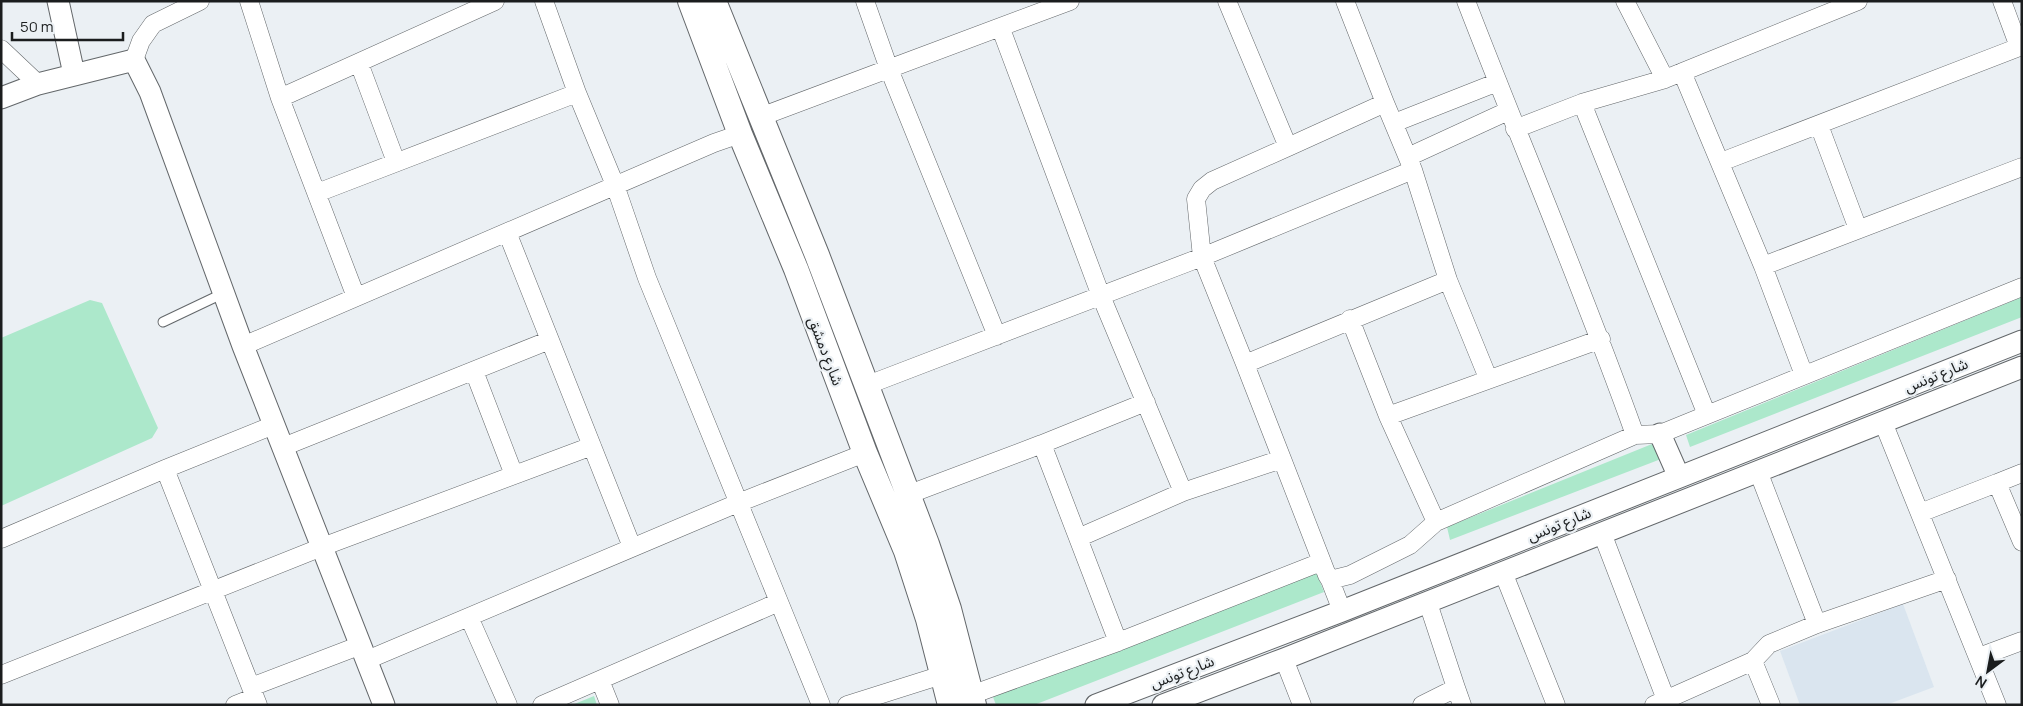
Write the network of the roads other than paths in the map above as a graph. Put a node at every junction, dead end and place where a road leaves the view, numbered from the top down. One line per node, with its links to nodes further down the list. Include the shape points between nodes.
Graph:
1 (58, 1): 23 (street)
2 (200, 1): 19 (street, via 153,24 140,40)
3 (249, 1): 29 (street)
4 (495, 1): 20 (street)
5 (544, 1): 27 (street)
6 (690, 1): 37 (main road, شارع دمشق)
7 (714, 1): 33 (main road, شارع دمشق)
8 (1070, 1): 16 (street)
9 (1227, 1): 38 (street)
10 (1345, 1): 30 (street)
11 (1466, 1): 25 (street)
12 (1625, 1): 24 (street)
13 (1858, 1): 22 (street)
14 (2002, 1): 17 (street)
15 (869, 3): 21 (street)
16 (1001, 28): 21 (street); 52 (street)
17 (2020, 46): 35 (street)
18 (1, 49): 26 (street)
19 (134, 60): 23 (street); 51 (street, via 150,92)
20 (359, 63): 29 (street); 39 (street)
21 (889, 69): 33 (street); 56 (street)
22 (1682, 72): 24 (street); 40 (street)
23 (74, 74): 26 (street)
24 (1665, 79): 31 (street)
25 (1498, 82): 32 (street); 34 (street)
26 (38, 84): 28 (street)
27 (577, 93): 39 (street); 43 (street)
28 (1, 98)
29 (280, 98): 44 (street)
30 (1385, 103): 34 (street); 38 (street)
31 (1582, 103): 36 (street); 68 (street)
32 (1508, 111): 36 (street); 41 (street)
33 (760, 117): 66 (main road, شارع دمشق, via 817,255)
34 (1394, 124): 41 (street)
35 (1819, 125): 40 (street); 45 (street)
36 (1515, 129): 57 (street)
37 (740, 134): 43 (street); 79 (main road, شارع دمشق, via 796,269)
38 (1288, 147): 47 (street, via 1212,181 1202,189 1196,199)
39 (396, 162): 44 (street)
40 (1721, 162): 48 (street)
41 (1411, 163): 47 (street); 49 (street)
42 (2022, 167): 45 (street)
43 (615, 185): 46 (street); 89 (street, via 647,278)
44 (316, 193): 53 (street)
45 (1858, 229): 48 (street)
46 (507, 232): 53 (street); 58 (street)
47 (1202, 256): 52 (street); 61 (street)
48 (1764, 266): 64 (street)
49 (1448, 280): 54 (street); 65 (street)
50 (2022, 286): 64 (street)
51 (224, 293): 55 (lane); 60 (street)
52 (1101, 296): 56 (street); 67 (street)
53 (356, 297): 60 (street)
54 (1350, 319): 61 (street); 69 (street)
55 (163, 322)
56 (997, 336): 66 (street)
57 (1601, 339): 65 (street); 74 (street)
58 (550, 340): 63 (street); 76 (street)
59 (2022, 341): 72 (street, شارع تونس)
60 (243, 346): 71 (street)
61 (1245, 364): 80 (street)
62 (2022, 366): 70 (street, شارع تونس)
63 (474, 371): 77 (street); 84 (street)
64 (1804, 375): 68 (street)
65 (1488, 378): 69 (street)
66 (865, 386): 88 (main road, شارع دمشق)
67 (1146, 402): 75 (street); 87 (street)
68 (1707, 414): 73 (street)
69 (1388, 416): 91 (street)
70 (1883, 422): 78 (street, شارع تونس); 90 (street)
71 (274, 424): 77 (street); 81 (street)
72 (1810, 425): 78 (street); 85 (street, شارع تونس)
73 (1660, 434): 74 (street); 85 (street)
74 (1635, 435): 91 (street)
75 (1042, 444): 88 (street); 93 (street)
76 (592, 446): 84 (street); 97 (street)
77 (283, 447): 96 (street)
78 (1818, 448): 82 (street, شارع تونس)
79 (865, 453): 89 (street); 115 (main road, شارع دمشق, via 915,576)
80 (1282, 459): 87 (street); 98 (street)
81 (165, 469): 94 (street); 102 (street)
82 (1758, 471): 92 (street, شارع تونس); 107 (street)
83 (2022, 473): 86 (street)
84 (514, 475): 96 (street)
85 (1679, 477): 105 (street, شارع تونس)
86 (1997, 483): 90 (street); 95 (street)
87 (1183, 492): 93 (street)
88 (907, 495): 119 (main road, شارع دمشق, via 941,584)
89 (738, 503): 97 (street); 103 (street)
90 (1920, 514): 100 (street)
91 (1436, 522): 101 (street, via 1410,545 1350,575)
92 (1602, 533): 99 (street, شارع تونس); 120 (street)
93 (1078, 538): 109 (street)
94 (1, 539)
95 (2022, 542)
96 (322, 547): 102 (street); 110 (street)
97 (632, 548): 106 (street)
98 (1321, 562): 101 (street); 109 (street)
99 (1503, 572): 104 (street, شارع تونس); 133 (street)
100 (1947, 579): 107 (street); 111 (street)
101 (1330, 580): 105 (street)
102 (213, 591): 114 (street); 117 (street)
103 (779, 602): 116 (street); 126 (street)
104 (1428, 602): 112 (street, شارع تونس); 118 (street)
105 (1342, 611): 129 (street, شارع تونس)
106 (469, 617): 110 (street); 123 (street)
107 (1817, 624): 113 (street, via 1769,644)
108 (2022, 641): 111 (street)
109 (1118, 642): 119 (street)
110 (364, 653): 117 (street); 122 (street)
111 (1979, 658): 135 (street)
112 (1284, 659): 130 (street, شارع تونس); 131 (street)
113 (1753, 661): 120 (street); 134 (street)
114 (1, 675)
115 (942, 675): 127 (street); 128 (main road, شارع دمشق)
116 (600, 680): 124 (street); 125 (street)
117 (254, 696): 121 (street)
118 (1459, 697): 132 (street)
119 (973, 700)
120 (1662, 703)
121 (235, 705)
122 (384, 705)
123 (508, 705)
124 (542, 705)
125 (610, 705)
126 (821, 705)
127 (847, 705)
128 (950, 705)
129 (1096, 705)
130 (1163, 705)
131 (1302, 705)
132 (1422, 705)
133 (1556, 705)
134 (1771, 705)
135 (1997, 705)

